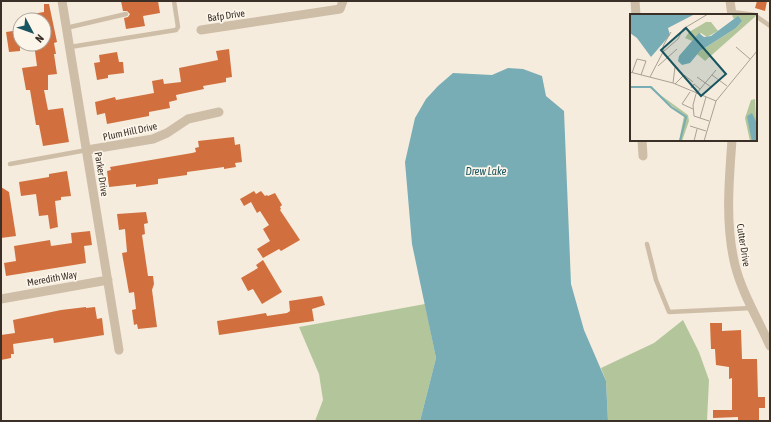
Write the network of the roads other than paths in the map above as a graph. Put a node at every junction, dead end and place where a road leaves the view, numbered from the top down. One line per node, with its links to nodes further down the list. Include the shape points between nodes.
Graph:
1 (62, 1): 12 (street, Parker Drive)
2 (174, 1): 14 (lane, via 178,27 176,30)
3 (343, 1): 13 (street, Bafp Drive, via 340,9)
4 (635, 1): 8 (street)
5 (730, 1): 6 (street)
6 (732, 13): 9 (lane)
7 (126, 14): 12 (lane)
8 (636, 14)
9 (744, 14)
10 (757, 16): 11 (lane)
11 (770, 26)
12 (66, 28): 14 (street, Parker Drive)
13 (201, 30)
14 (70, 47): 18 (street, Parker Drive)
15 (219, 112): 18 (street, Plum Hill Drive, via 192,118 153,139)
16 (642, 141): 19 (street)
17 (732, 141): 24 (street, Cutter Drive, via 730,236 735,266)
18 (87, 150): 20 (lane); 22 (street, Parker Drive)
19 (642, 156)
20 (10, 164)
21 (647, 244): 24 (lane, via 656,280 669,312)
22 (108, 280): 23 (street, Meredith Way); 26 (street, Parker Drive)
23 (1, 299)
24 (752, 308): 25 (street, Cutter Drive)
25 (770, 346)
26 (119, 350)

